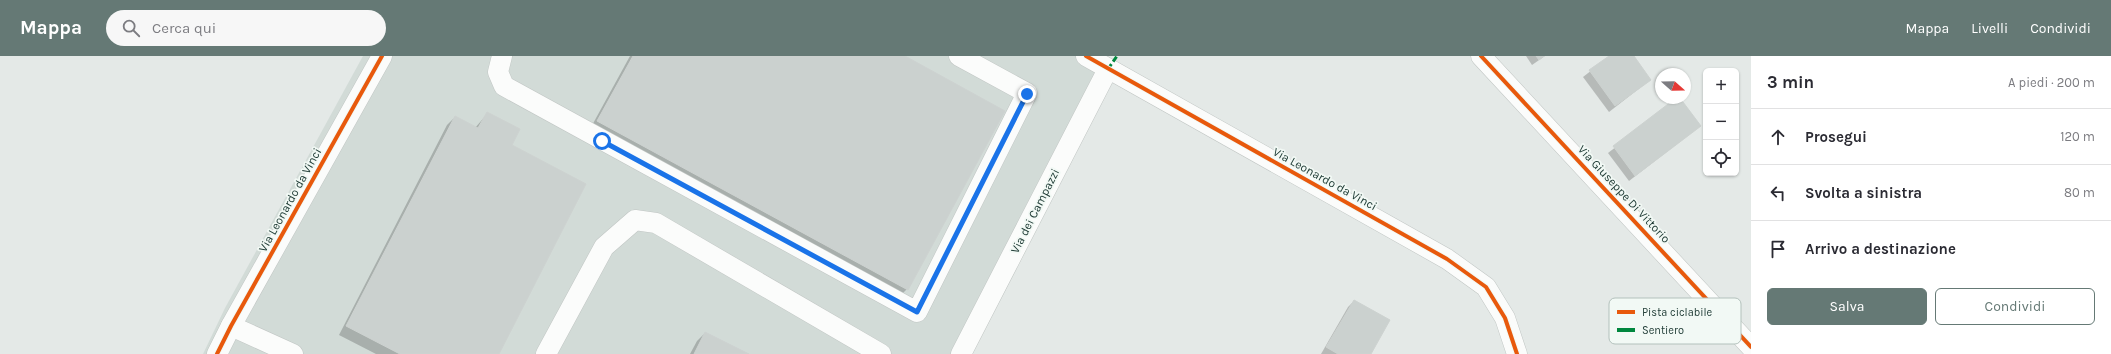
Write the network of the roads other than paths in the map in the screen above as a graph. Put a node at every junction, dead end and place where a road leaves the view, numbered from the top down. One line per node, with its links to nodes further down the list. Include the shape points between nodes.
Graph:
1 (382, 56): 8 (street, Via Leonardo da Vinci)
2 (502, 56): 5 (street, via 498,72 504,86 917,312 1027,94)
3 (1086, 56): 6 (street, Via Leonardo da Vinci)
4 (1481, 56): 7 (street, Via Giuseppe Di Vittorio)
5 (970, 59)
6 (1108, 69): 15 (street, Via dei Campazzi); 16 (street, Via Leonardo da Vinci, via 1447,259 1486,287 1505,318)
7 (1706, 298)
8 (231, 326): 11 (street, Via Leonardo da Vinci); 12 (street)
9 (1741, 336): 10 (street, Via Giuseppe Di Vittorio)
10 (1751, 347)
11 (218, 354)
12 (293, 354)
13 (546, 354): 14 (street, via 604,247 635,220 656,223)
14 (881, 354)
15 (961, 354)
16 (1517, 354)

